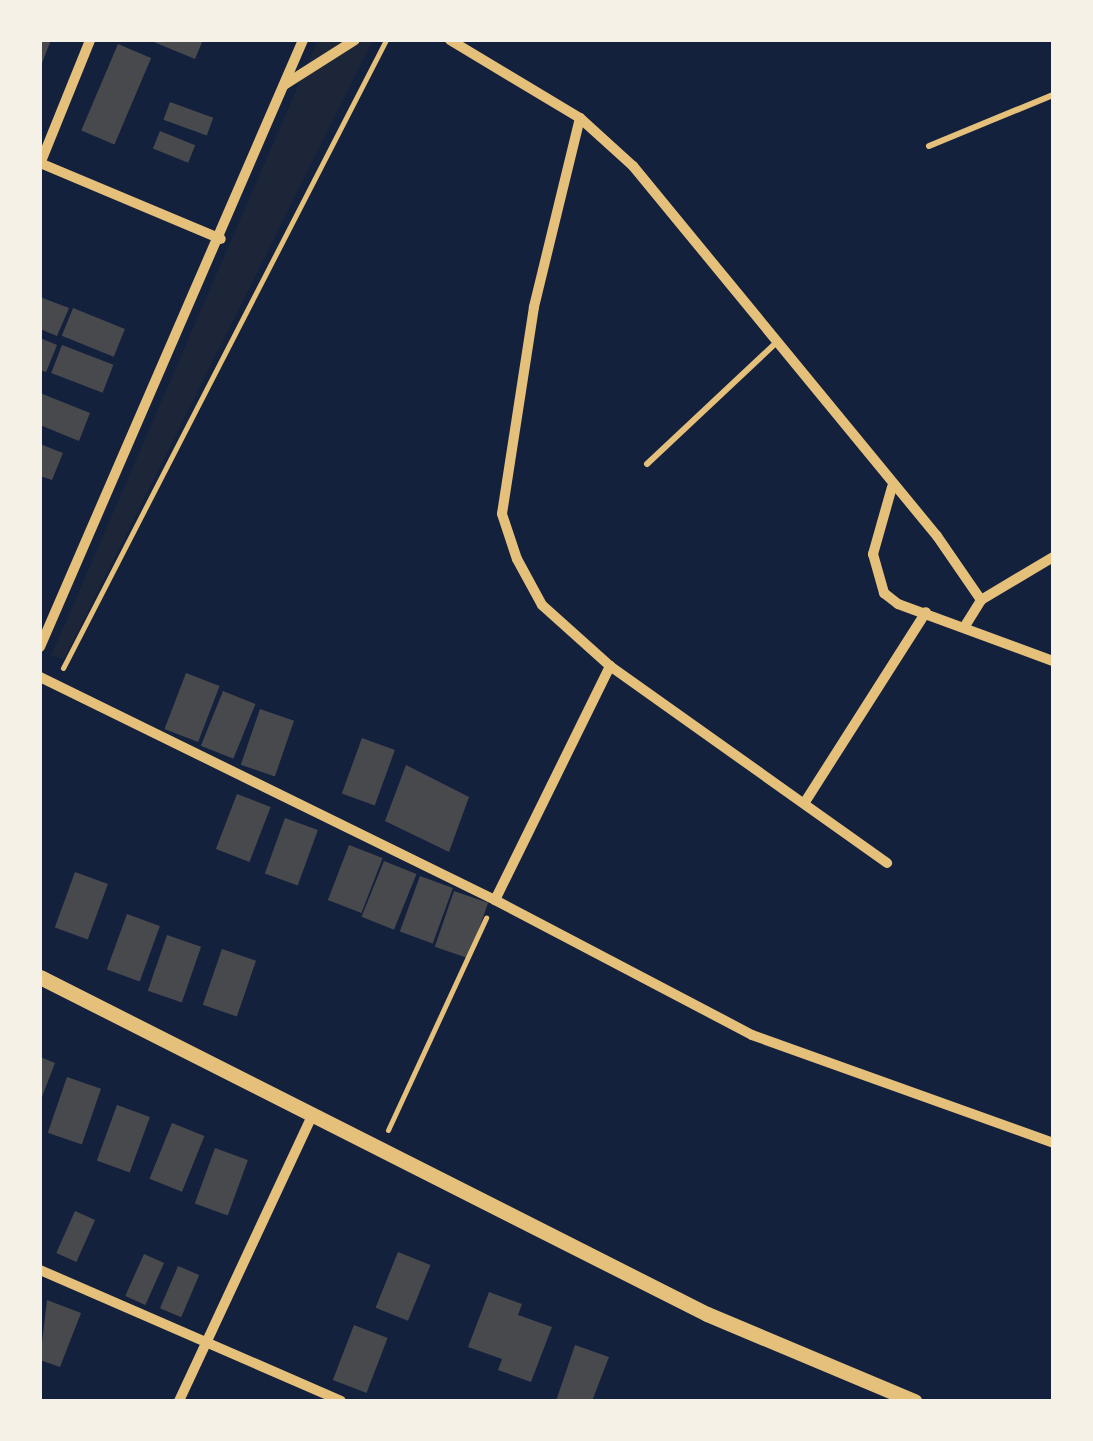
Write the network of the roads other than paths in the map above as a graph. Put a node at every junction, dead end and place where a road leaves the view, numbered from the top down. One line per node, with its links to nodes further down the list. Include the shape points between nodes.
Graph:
1 (90, 40): 9 (street)
2 (302, 40): 5 (street)
3 (355, 40): 5 (street)
4 (450, 40): 7 (street)
5 (283, 86): 10 (street)
6 (1053, 94): 8 (lane)
7 (580, 118): 11 (street, via 634,166); 20 (street, via 534,306 502,514 542,606)
8 (930, 146)
9 (40, 163): 10 (street)
10 (220, 240): 18 (street)
11 (777, 342): 12 (lane); 13 (street)
12 (648, 464)
13 (892, 487): 15 (street); 16 (street, via 873,554 875,576 898,604)
14 (1053, 557): 15 (street)
15 (982, 600): 17 (street)
16 (926, 612): 17 (street); 22 (street)
17 (965, 626): 19 (street)
18 (40, 647)
19 (1053, 661)
20 (610, 666): 22 (street); 24 (street)
21 (40, 676): 24 (street)
22 (804, 802): 23 (street)
23 (887, 863)
24 (494, 900): 27 (street, via 752,1035)
25 (40, 977): 26 (street)
26 (312, 1116): 29 (street); 32 (street, via 707,1314)
27 (1053, 1143)
28 (40, 1270): 29 (street)
29 (204, 1344): 30 (street); 31 (street)
30 (179, 1401)
31 (341, 1401)
32 (914, 1401)

